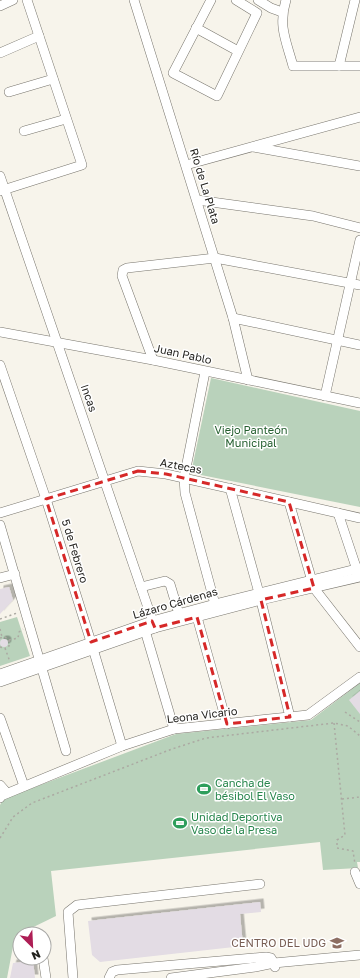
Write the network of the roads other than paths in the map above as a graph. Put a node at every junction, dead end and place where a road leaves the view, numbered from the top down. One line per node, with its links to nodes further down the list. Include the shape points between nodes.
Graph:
1 (13, 0): 9 (street)
2 (27, 0): 12 (street)
3 (134, 0): 23 (street, Río de La Plata)
4 (211, 0): 11 (street)
5 (236, 0): 13 (street, via 257,13)
6 (258, 0): 10 (street)
7 (286, 0): 10 (street)
8 (355, 0): 15 (street)
9 (0, 6)
10 (282, 12): 15 (street, via 282,26 294,66)
11 (196, 28): 13 (street); 13 (street, via 173,73 217,96)
12 (38, 36): 14 (street); 17 (street)
13 (238, 51)
14 (0, 53)
15 (339, 66): 16 (street)
16 (360, 66)
17 (53, 78): 18 (street); 20 (street)
18 (9, 92)
19 (360, 117): 22 (street)
20 (66, 119): 21 (street); 26 (street, via 82,165)
21 (24, 132)
22 (250, 146): 23 (street); 24 (street)
23 (186, 165): 27 (street, Río de La Plata)
24 (360, 166)
25 (0, 176): 26 (street, Incas)
26 (2, 190): 36 (street, Incas)
27 (197, 200): 28 (street, via 313,216); 30 (street, Río de La Plata)
28 (360, 228)
29 (360, 240): 31 (street)
30 (215, 258): 31 (street); 33 (street, Río de La Plata); 38 (street, via 123,270 122,276)
31 (350, 282): 32 (street); 35 (street)
32 (360, 285)
33 (234, 318): 35 (street); 41 (street, Río de La Plata)
34 (0, 332): 36 (street, Juan Pablo)
35 (336, 340): 37 (street); 42 (street)
36 (57, 342): 38 (street, Juan Pablo); 45 (street, Incas)
37 (360, 345)
38 (153, 360): 40 (street, Juan Pablo)
39 (0, 365): 47 (street, 5 de Febrero)
40 (205, 372): 41 (street, Juan Pablo); 44 (street)
41 (248, 380): 42 (street, Juan Pablo)
42 (325, 396): 43 (street, Juan Pablo)
43 (360, 403)
44 (184, 478): 45 (street, Aztecas, via 138,471); 46 (street, Aztecas); 59 (street, via 185,493)
45 (104, 481): 47 (street, Aztecas); 57 (street, Incas)
46 (230, 488): 48 (street, Aztecas); 58 (street)
47 (46, 499): 49 (street, Aztecas); 64 (street, 5 de Febrero)
48 (289, 502): 50 (street, Aztecas); 56 (street)
49 (0, 513)
50 (338, 513): 51 (street, Aztecas); 53 (street)
51 (360, 518)
52 (0, 524): 54 (street)
53 (359, 572): 56 (street, Lázaro Cárdenas)
54 (15, 574): 55 (street); 66 (street)
55 (0, 578)
56 (313, 584): 58 (street, Lázaro Cárdenas); 65 (street)
57 (140, 587): 60 (street, via 165,581 170,584); 62 (street, Incas)
58 (260, 597): 59 (street, Lázaro Cárdenas); 70 (street)
59 (216, 608): 60 (street, Lázaro Cárdenas); 61 (street, Lázaro Cárdenas)
60 (179, 614): 62 (street, Lázaro Cárdenas)
61 (197, 617): 62 (street, Lázaro Cárdenas); 72 (street)
62 (154, 625): 63 (street, Lázaro Cárdenas)
63 (144, 628): 64 (street, Lázaro Cárdenas); 73 (street)
64 (92, 646): 66 (street, Lázaro Cárdenas); 74 (street, 5 de Febrero)
65 (360, 647)
66 (42, 664): 67 (street, Lázaro Cárdenas); 69 (street, Lázaro Cárdenas); 75 (street)
67 (0, 674)
68 (360, 677): 70 (street, Leona Vicario, via 308,715)
69 (0, 682)
70 (290, 717): 72 (street, Leona Vicario)
71 (0, 718): 77 (street)
72 (227, 724): 73 (street, Leona Vicario)
73 (174, 729): 74 (street, Leona Vicario)
74 (122, 746): 77 (street, Leona Vicario)
75 (66, 751)
76 (0, 785): 78 (street)
77 (24, 786): 78 (street, Leona Vicario)
78 (4, 796)
79 (355, 872): 81 (street)
80 (260, 884): 87 (street, via 76,905 68,912)
81 (360, 884)
82 (360, 955): 85 (street)
83 (360, 960): 85 (street)
84 (44, 966): 86 (street)
85 (275, 966): 88 (street, via 271,958 266,956 117,970 112,972); 89 (street)
86 (46, 978)
87 (74, 978)
88 (109, 978)
89 (171, 978)

